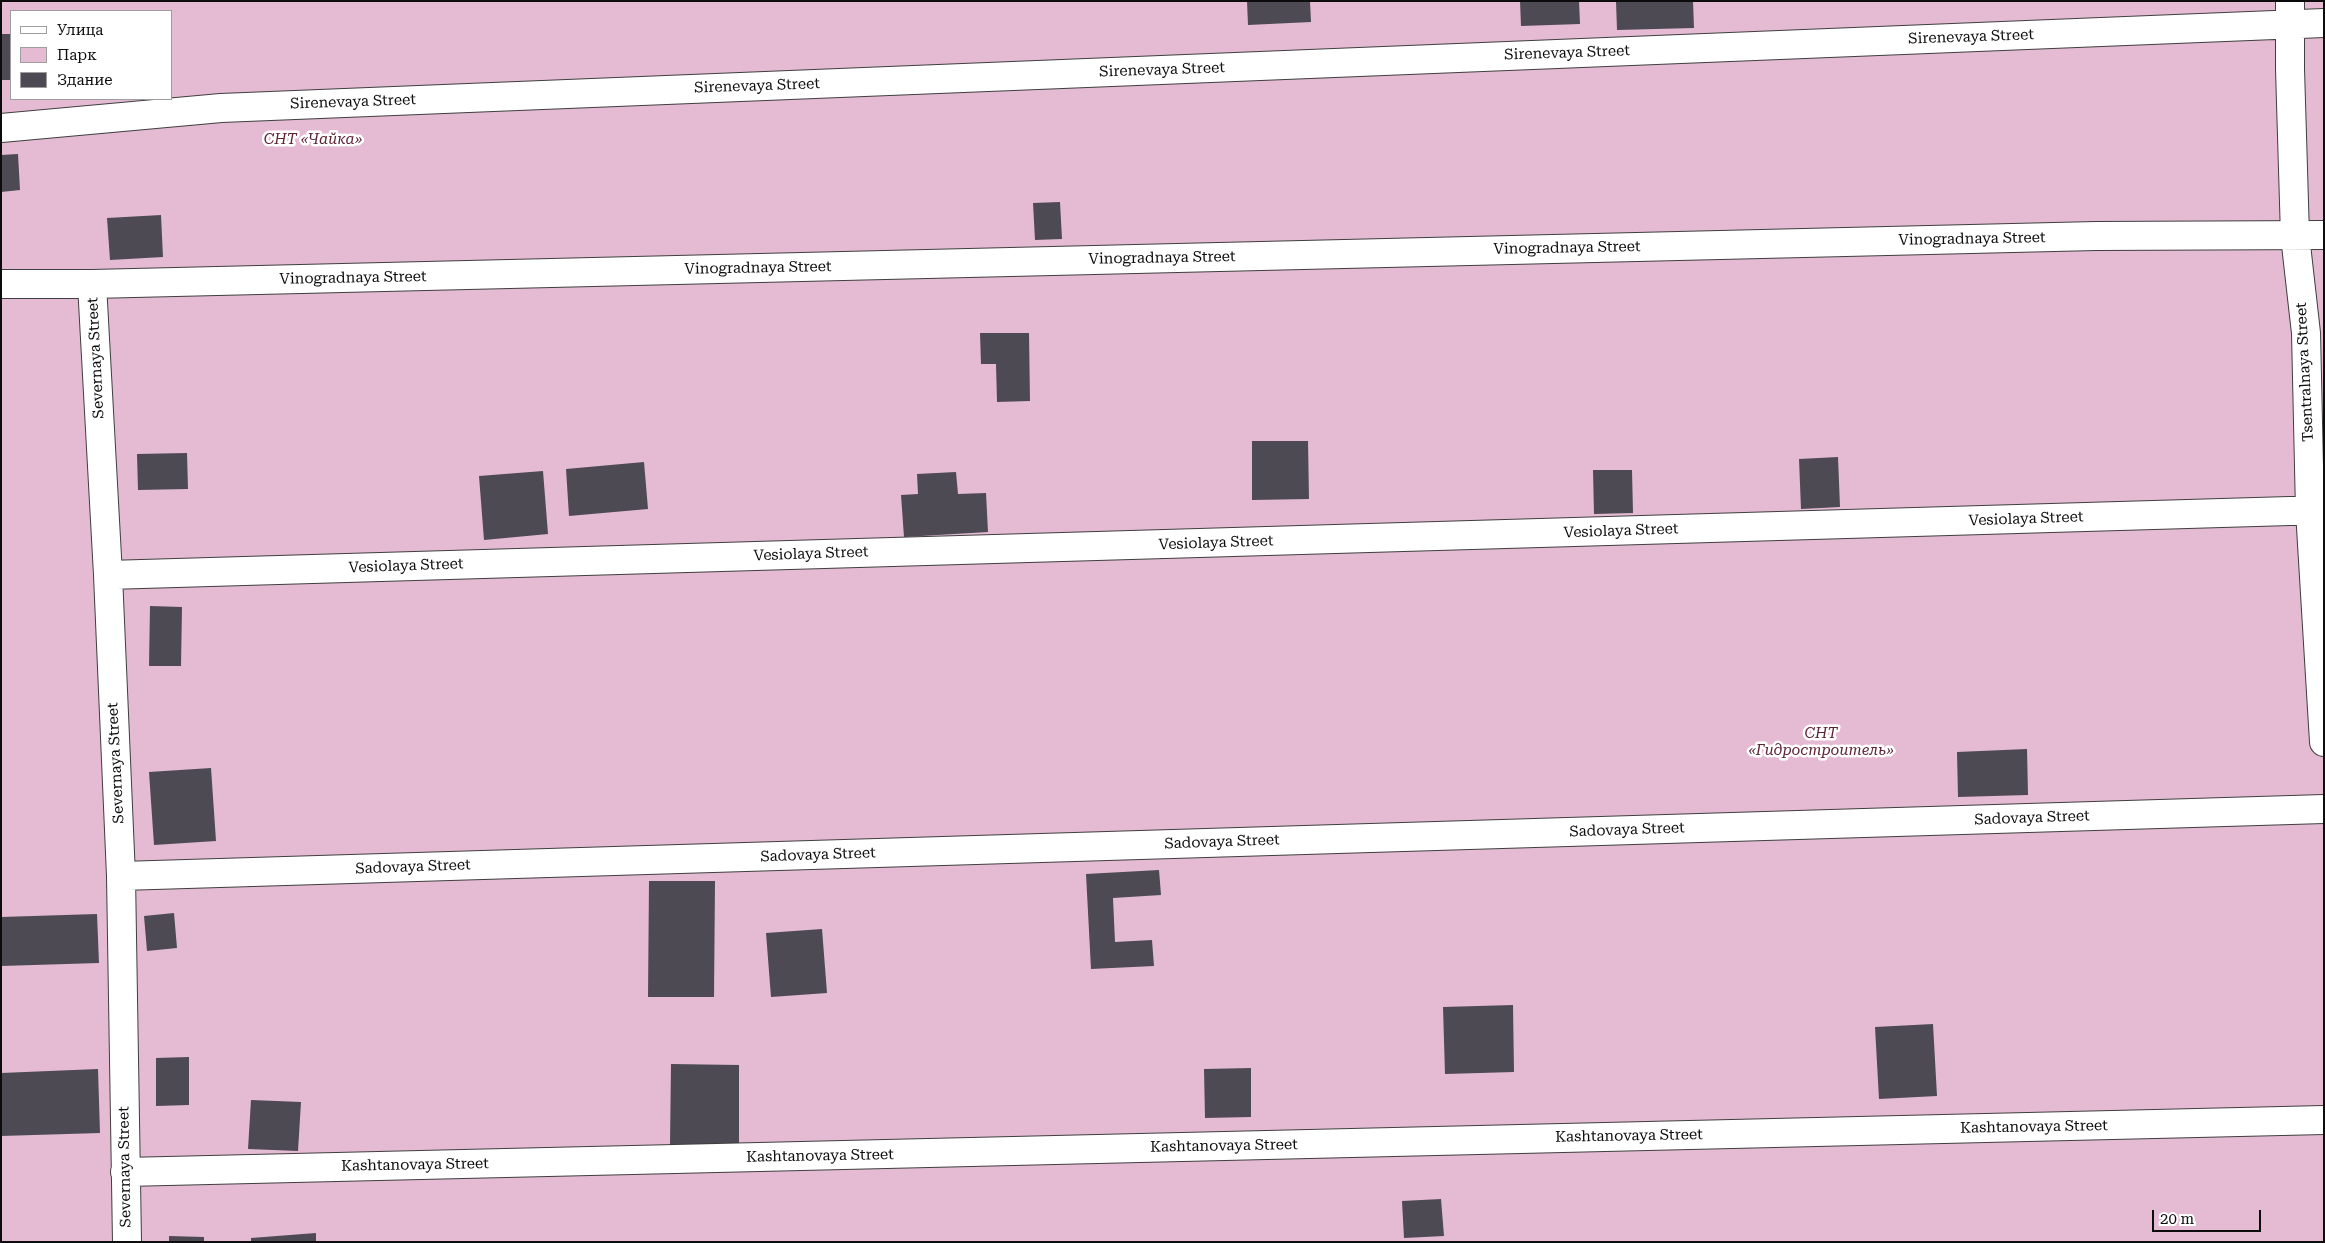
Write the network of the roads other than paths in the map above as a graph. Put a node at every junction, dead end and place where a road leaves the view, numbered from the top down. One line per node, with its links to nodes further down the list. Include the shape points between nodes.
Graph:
1 (2291, 12): 2 (street, Sirenevaya Street); 3 (street, Sirenevaya Street, via 221,108); 5 (street, Tsentralnaya Street)
2 (2324, 23)
3 (1, 128)
4 (2324, 235): 5 (street, Vinogradnaya Street)
5 (2296, 236): 7 (street, Vinogradnaya Street, via 2066,236); 8 (street, Tsentralnaya Street, via 2306,332)
6 (1, 284): 7 (street, Vinogradnaya Street)
7 (92, 284): 9 (street, Severnaya Street)
8 (2317, 510): 9 (street, Vesiolaya Street); 10 (street, Tsentralnaya Street)
9 (108, 575): 12 (street, Severnaya Street)
10 (2324, 742)
11 (2324, 809): 12 (street, Sadovaya Street)
12 (121, 876): 14 (street, Severnaya Street)
13 (2324, 1120): 14 (street, Kashtanovaya Street)
14 (125, 1172): 15 (street, Severnaya Street)
15 (127, 1242)

